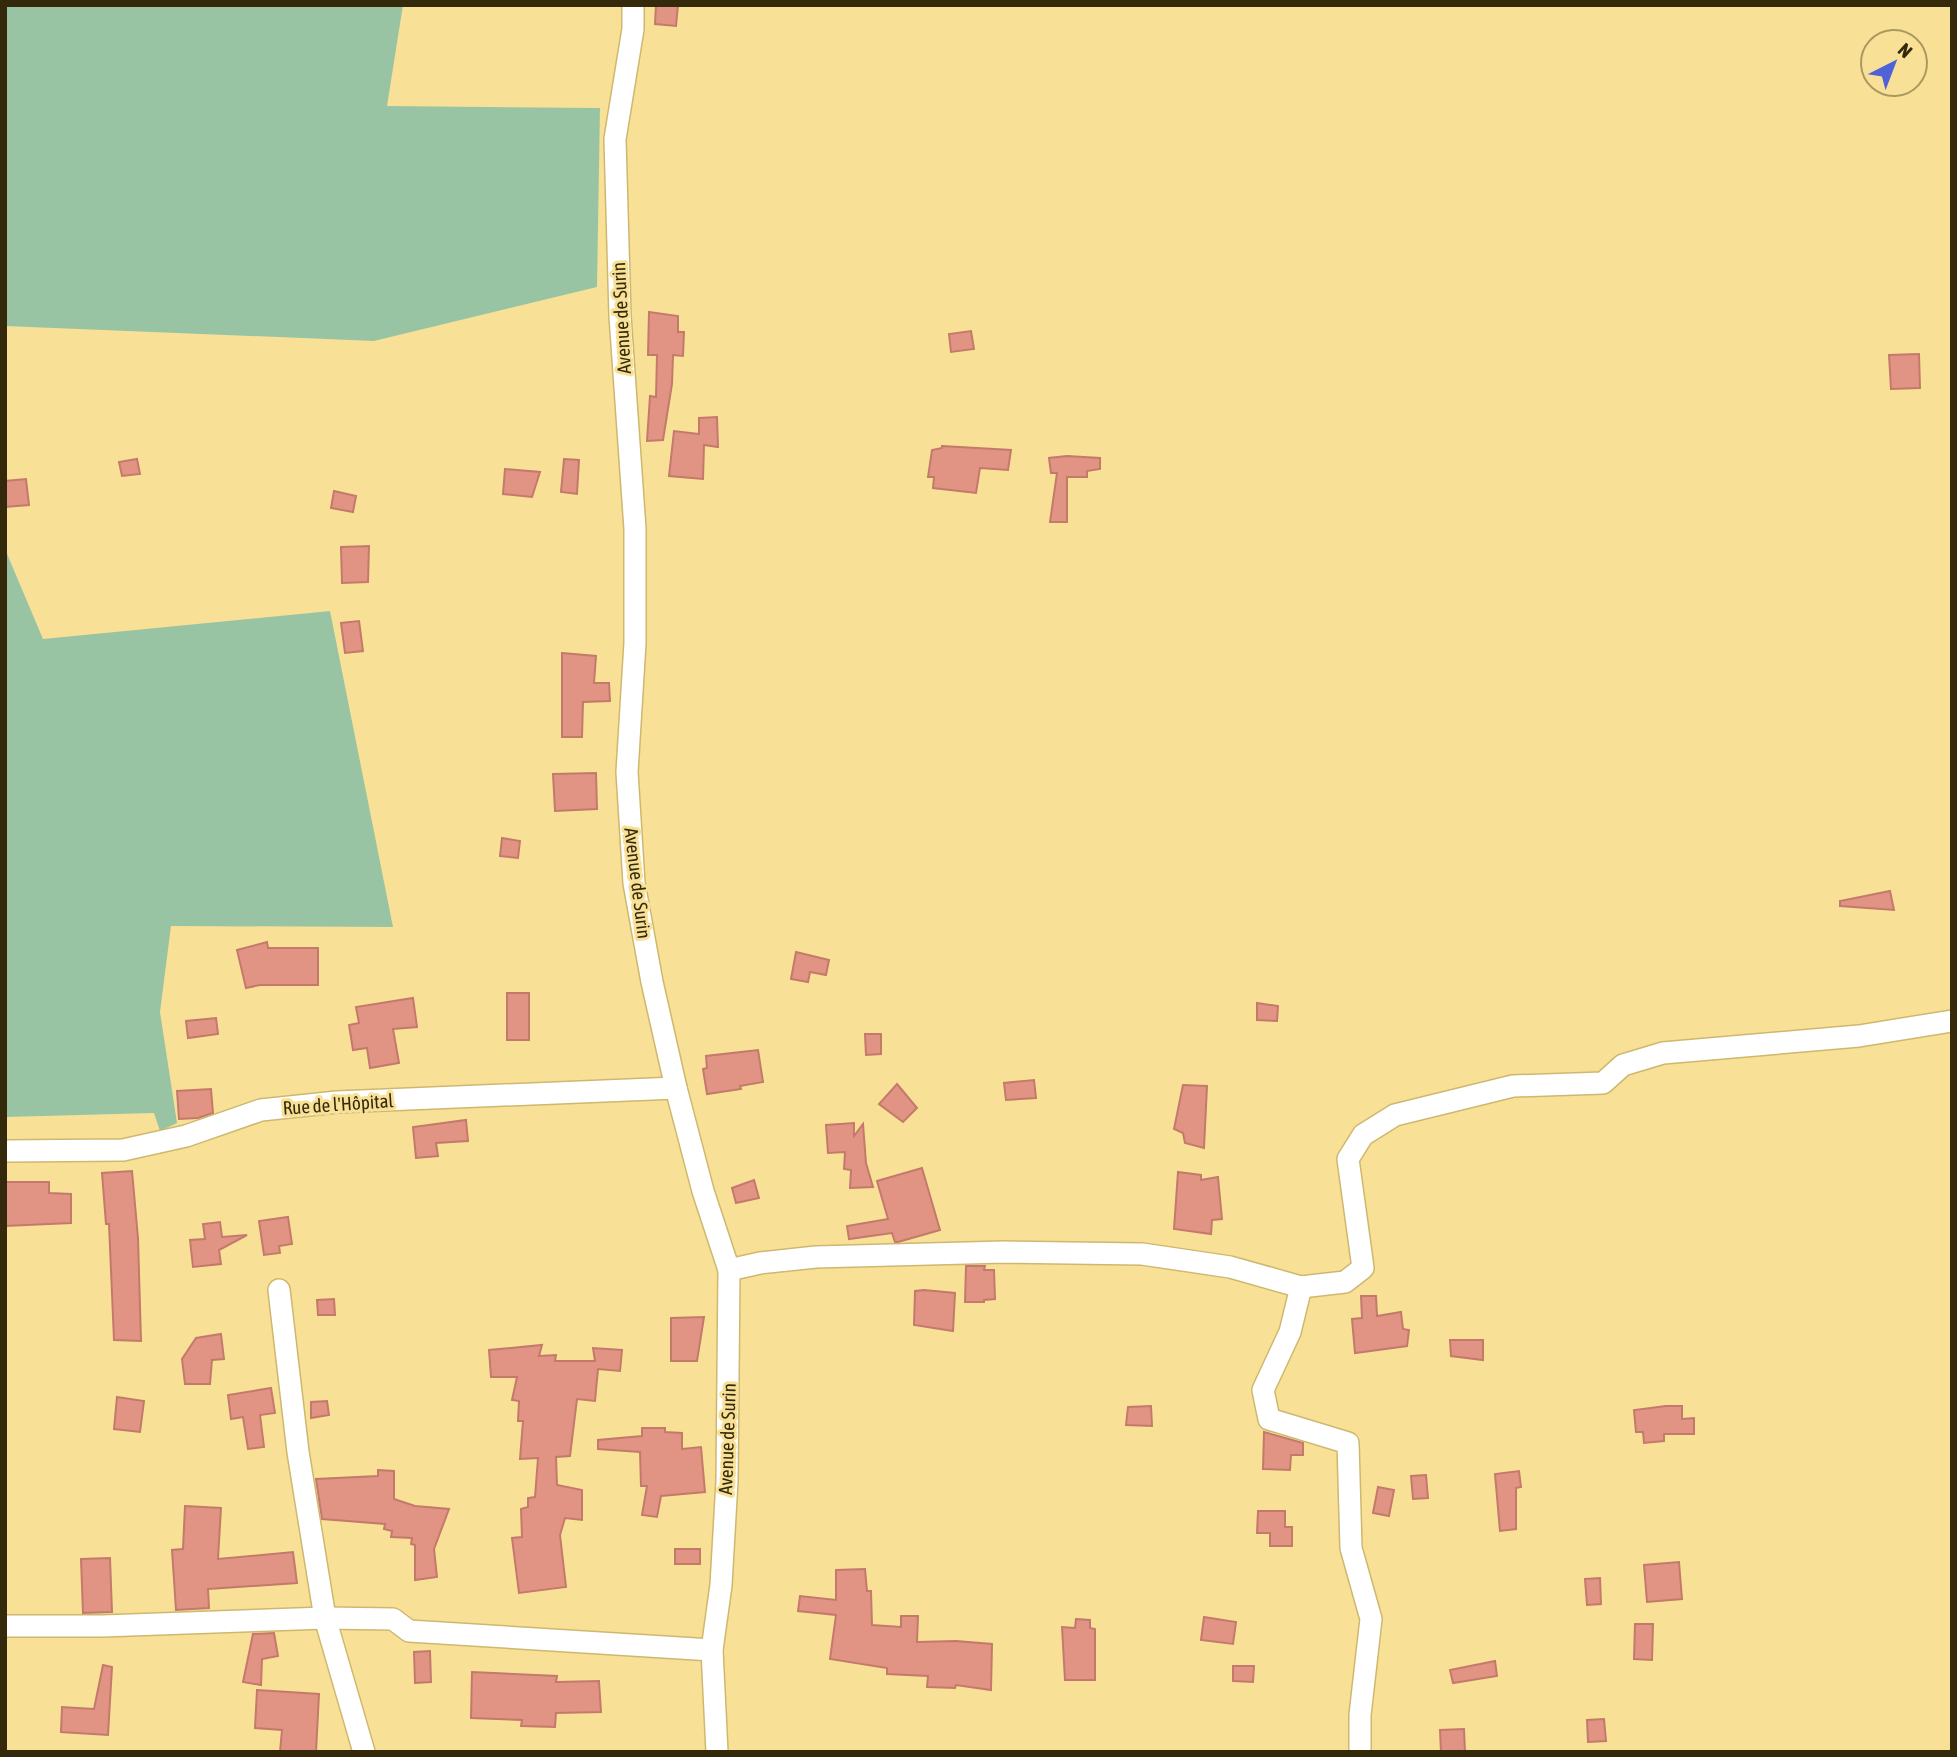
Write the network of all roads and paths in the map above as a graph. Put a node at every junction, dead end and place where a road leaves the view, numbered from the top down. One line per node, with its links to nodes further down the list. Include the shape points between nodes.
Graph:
1 (633, 5): 3 (street, Avenue de Surin, via 615,139 620,316 635,529 635,643 627,772 634,883)
2 (1952, 1021): 6 (street, via 1858,1036 1663,1053 1623,1065 1603,1083 1513,1086 1395,1115 1363,1135 1348,1159 1363,1268 1345,1282)
3 (676, 1088): 4 (street, Rue de l'Hôpital, via 337,1102 261,1110 186,1136 123,1150); 5 (street, Avenue de Surin)
4 (5, 1151)
5 (729, 1270): 6 (street, via 816,1257 1142,1254 1199,1261); 10 (street, Avenue de Surin, via 727,1481)
6 (1301, 1287): 13 (street, via 1290,1332 1263,1390 1269,1419 1348,1443 1351,1548 1371,1619)
7 (279, 1290): 8 (street, via 298,1452)
8 (325, 1618): 9 (street); 10 (street, via 393,1619 409,1631); 11 (street)
9 (5, 1626)
10 (712, 1650): 12 (street, Avenue de Surin)
11 (364, 1752)
12 (717, 1752)
13 (1360, 1752)

